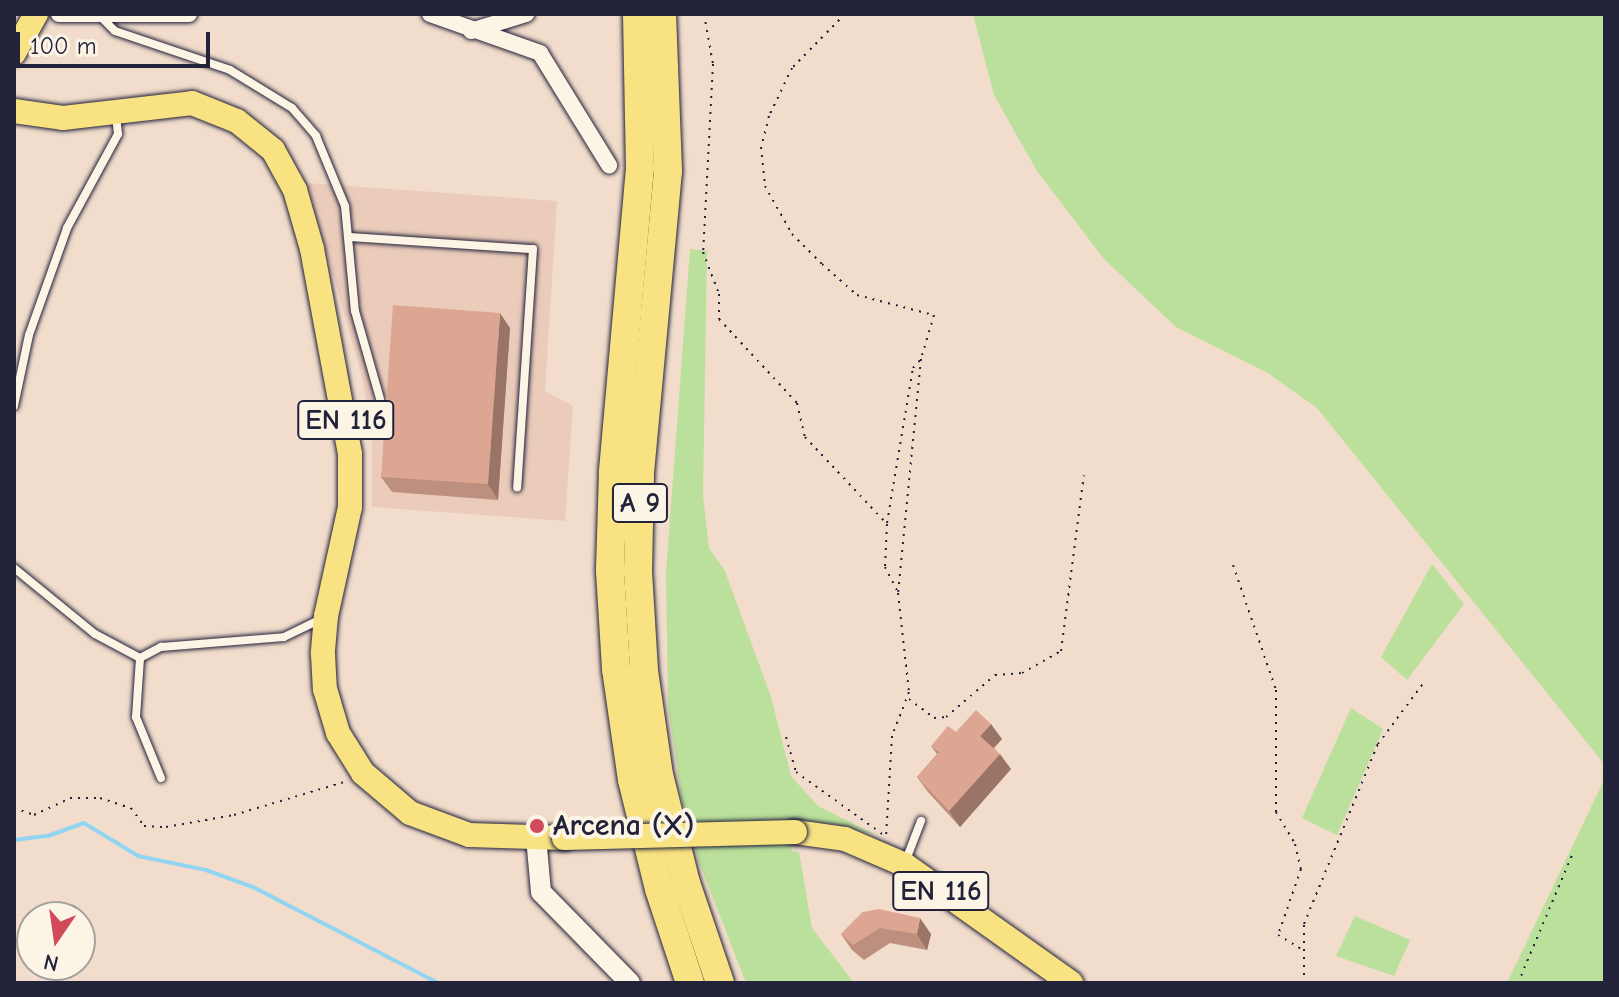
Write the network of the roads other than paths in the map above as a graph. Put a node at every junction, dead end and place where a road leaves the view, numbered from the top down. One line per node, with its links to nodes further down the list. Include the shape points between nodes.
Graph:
1 (36, 14): 11 (main road)
2 (59, 14): 8 (street)
3 (189, 14): 8 (street)
4 (430, 14): 10 (street)
5 (526, 14): 9 (street)
6 (637, 14): 27 (highway, A 9, via 640,168 613,473 610,571 616,669 632,780)
7 (662, 14): 28 (highway, A 9, via 668,171 640,475 639,586 659,775 686,883)
8 (100, 16): 15 (lane, via 115,31 230,70 292,108 329,158)
9 (489, 20): 10 (street)
10 (470, 31): 14 (street, via 540,53)
11 (14, 53)
12 (14, 111): 13 (main road, EN 116, via 50,118)
13 (115, 112): 17 (lane, via 118,134 67,228 29,335); 20 (main road, EN 116, via 180,103 215,109 267,143 290,179 322,285 350,454 347,522)
14 (609, 165)
15 (350, 237): 16 (lane, via 355,311); 18 (lane, via 533,249)
16 (380, 399)
17 (14, 406)
18 (517, 487)
19 (14, 568): 21 (lane, via 95,634)
20 (326, 616): 21 (lane, via 284,637 161,647); 24 (main road, EN 116, via 323,654 329,709 363,773 410,813 439,827 469,835)
21 (140, 658): 22 (lane, via 136,717)
22 (161, 778)
23 (921, 821): 25 (lane)
24 (536, 837): 25 (main road, EN 116, bridge, via 795,832 885,845); 26 (street, via 541,892)
25 (905, 865): 29 (main road, EN 116)
26 (630, 983)
27 (690, 983)
28 (720, 983)
29 (1071, 983)

